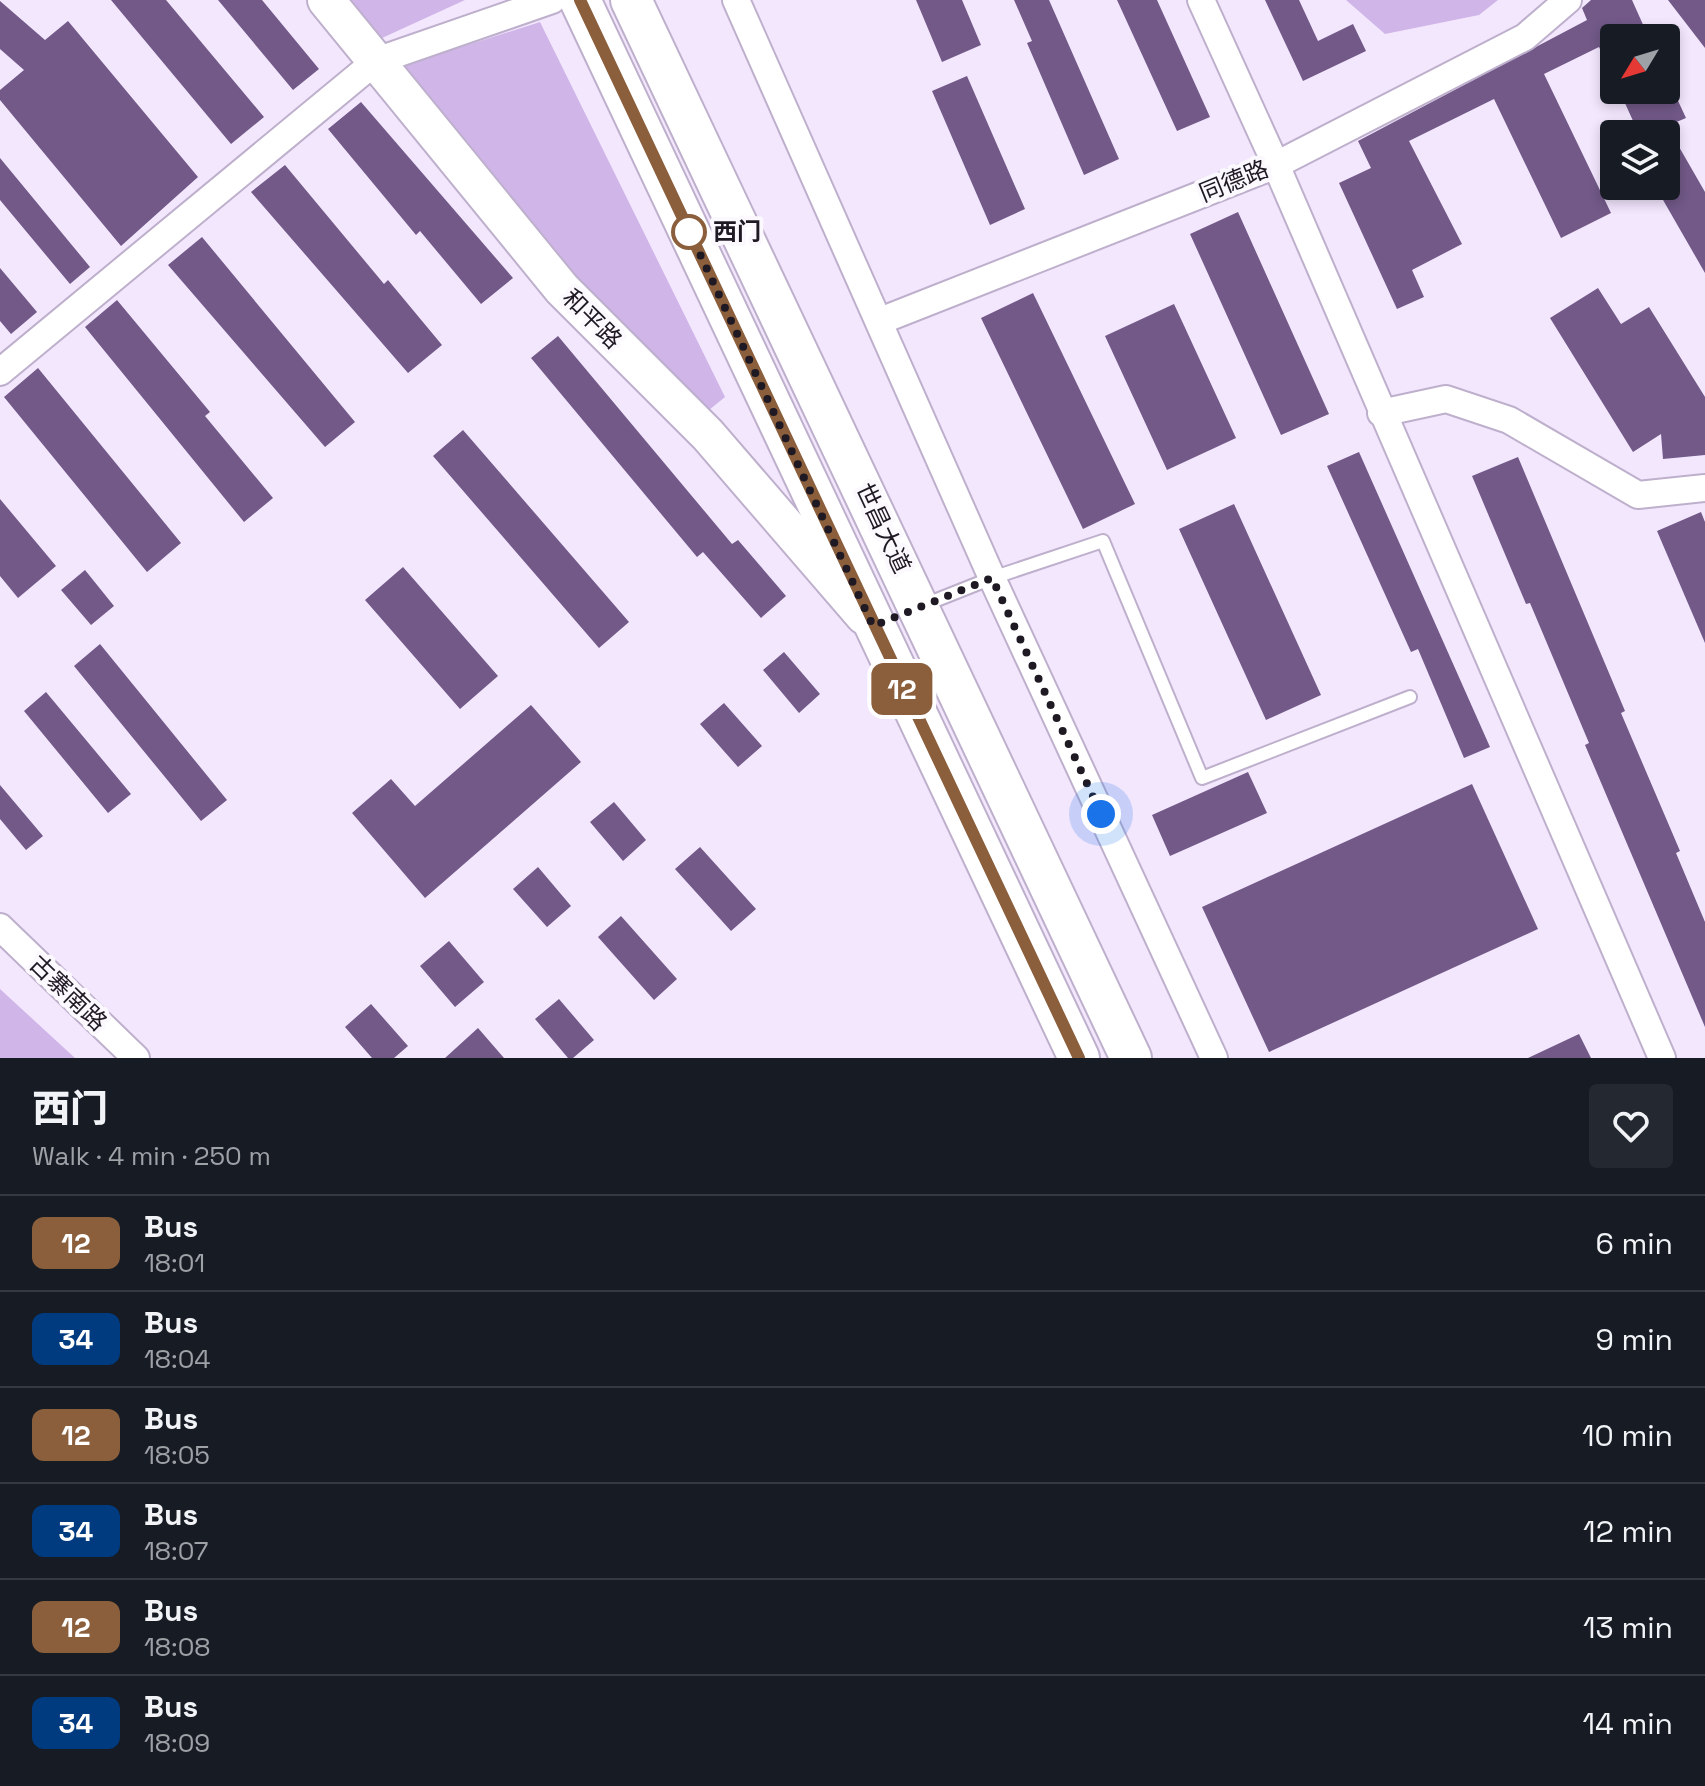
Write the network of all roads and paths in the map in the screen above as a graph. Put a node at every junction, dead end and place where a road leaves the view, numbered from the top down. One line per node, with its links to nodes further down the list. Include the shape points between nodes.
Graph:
1 (326, 0): 8 (street, 和平路)
2 (552, 0): 8 (street)
3 (580, 0): 16 (main road)
4 (631, 0): 15 (main road, 世昌大道)
5 (736, 0): 10 (street)
6 (1201, 0): 9 (street)
7 (1568, 0): 9 (street, 同德路, via 1525,37)
8 (376, 61): 11 (street); 16 (street, 和平路, via 562,289 708,435)
9 (1276, 165): 10 (street, 同德路); 12 (street)
10 (880, 321): 14 (street)
11 (0, 372)
12 (1381, 413): 13 (street, via 1446,399 1509,420 1638,495); 23 (street)
13 (1705, 488)
14 (992, 578): 15 (lane); 17 (lane, via 1103,541 1202,778); 22 (street)
15 (920, 607): 16 (street); 21 (main road, 世昌大道)
16 (873, 626): 20 (main road)
17 (1410, 697)
18 (0, 927): 19 (street, 古寨南路)
19 (136, 1058)
20 (1079, 1058)
21 (1131, 1058)
22 (1214, 1058)
23 (1662, 1058)

